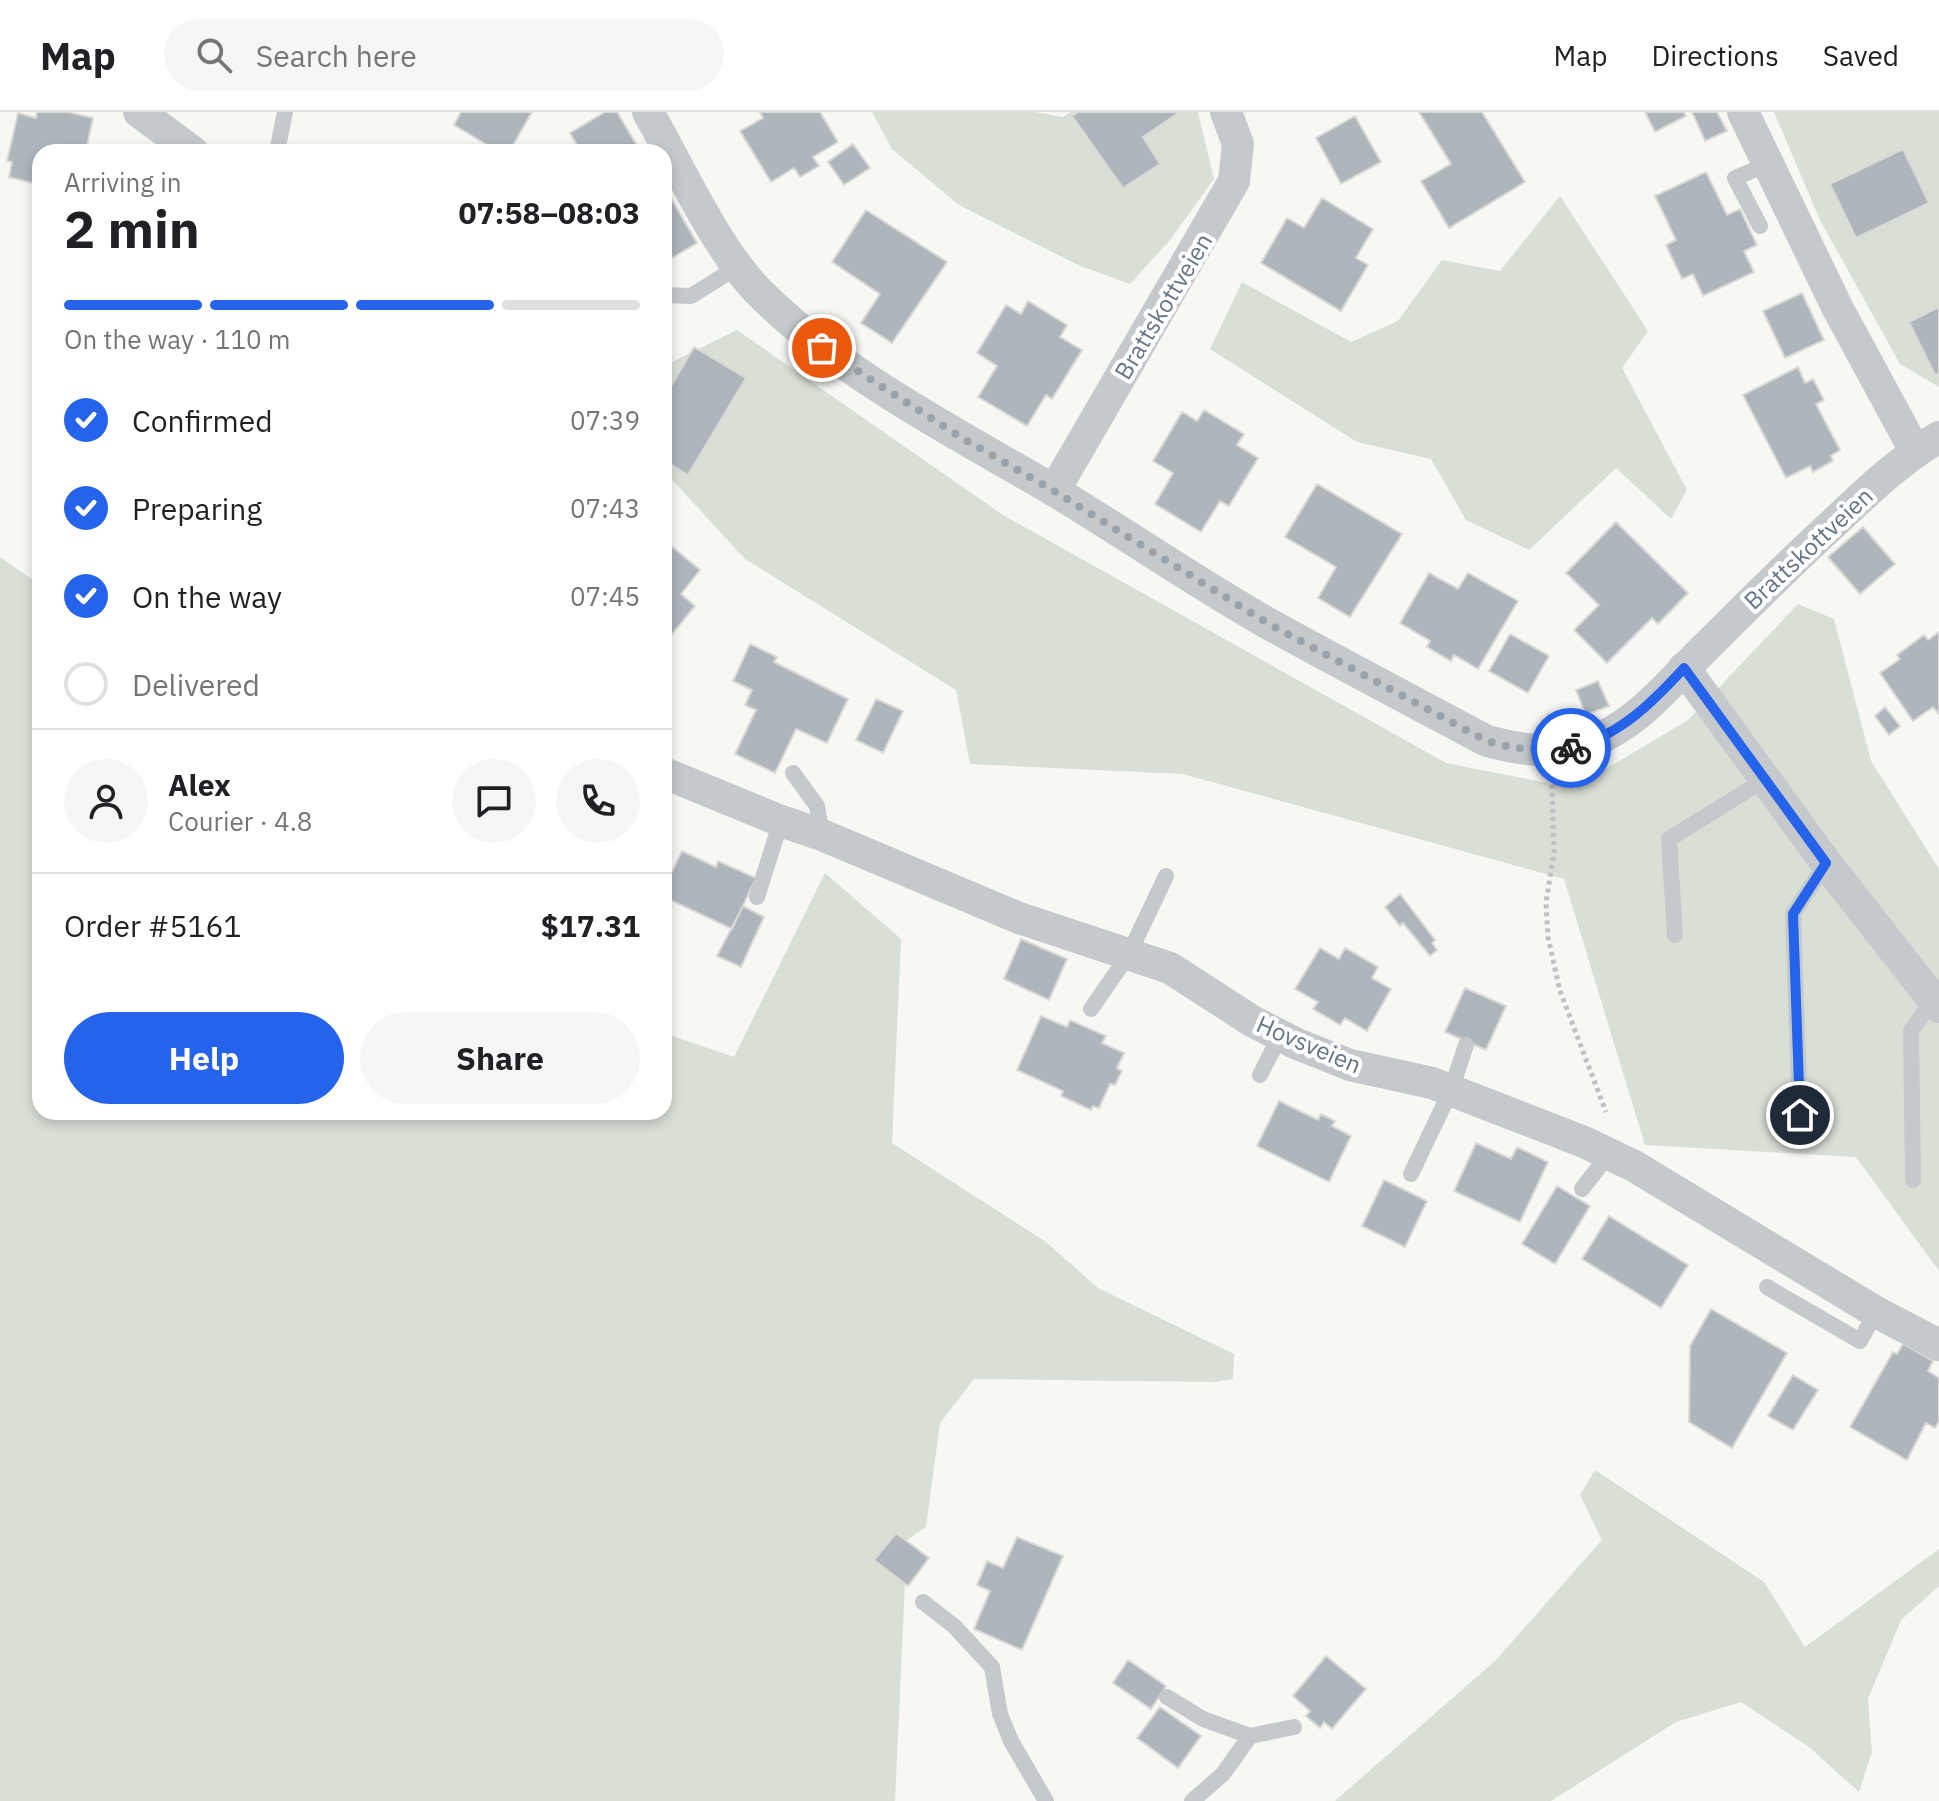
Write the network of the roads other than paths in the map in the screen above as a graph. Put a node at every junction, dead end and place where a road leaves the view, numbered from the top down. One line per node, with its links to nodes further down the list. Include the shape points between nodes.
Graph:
1 (139, 112): 6 (street)
2 (285, 112): 7 (lane)
3 (648, 112): 8 (street, Brattskottveien)
4 (1226, 112): 15 (street, Brattskottveien, via 1238,144 1234,181)
5 (1743, 112): 10 (street)
6 (182, 144)
7 (279, 144)
8 (666, 144)
9 (672, 155): 12 (street, Brattskottveien)
10 (1768, 164): 11 (lane, via 1735,178); 14 (street, via 1837,307)
11 (1760, 226)
12 (739, 266): 13 (lane, via 691,296); 15 (street, Brattskottveien, via 766,299 837,359)
13 (672, 295)
14 (1927, 444): 16 (street, Brattskottveien, via 1812,543)
15 (1054, 491): 16 (street, Brattskottveien, via 1269,624 1487,741 1548,752 1590,743 1649,706)
16 (1684, 668): 19 (street)
17 (793, 773): 21 (lane, via 817,806)
18 (672, 776): 20 (street, Hovsveien)
19 (1766, 779): 22 (street); 25 (lane, via 1669,839)
20 (781, 821): 21 (street, Hovsveien); 24 (lane)
21 (822, 835): 26 (street, Hovsveien, via 1019,918)
22 (1826, 863): 27 (street); 33 (lane, via 1793,914)
23 (1166, 876): 26 (lane)
24 (757, 897)
25 (1675, 935)
26 (1129, 954): 28 (lane); 29 (street, Hovsveien, via 1170,968)
27 (1936, 1003): 36 (lane, via 1911,1031)
28 (1091, 1009)
29 (1280, 1036): 31 (lane); 32 (street, Hovsveien, via 1350,1065)
30 (1466, 1045): 32 (lane)
31 (1260, 1075)
32 (1451, 1090): 34 (street, Hovsveien); 35 (lane)
33 (1800, 1115)
34 (1622, 1160): 37 (lane); 39 (street, Hovsveien)
35 (1411, 1174)
36 (1913, 1180)
37 (1582, 1189)
38 (1767, 1287): 39 (lane, via 1860,1341)
39 (1876, 1312): 40 (street, Hovsveien)
40 (1939, 1345)
41 (923, 1602): 45 (lane, via 992,1667 1000,1714)
42 (1167, 1697): 44 (lane, via 1203,1719)
43 (1294, 1727): 44 (lane)
44 (1250, 1736): 46 (lane, via 1223,1774)
45 (1046, 1801)
46 (1192, 1801)

